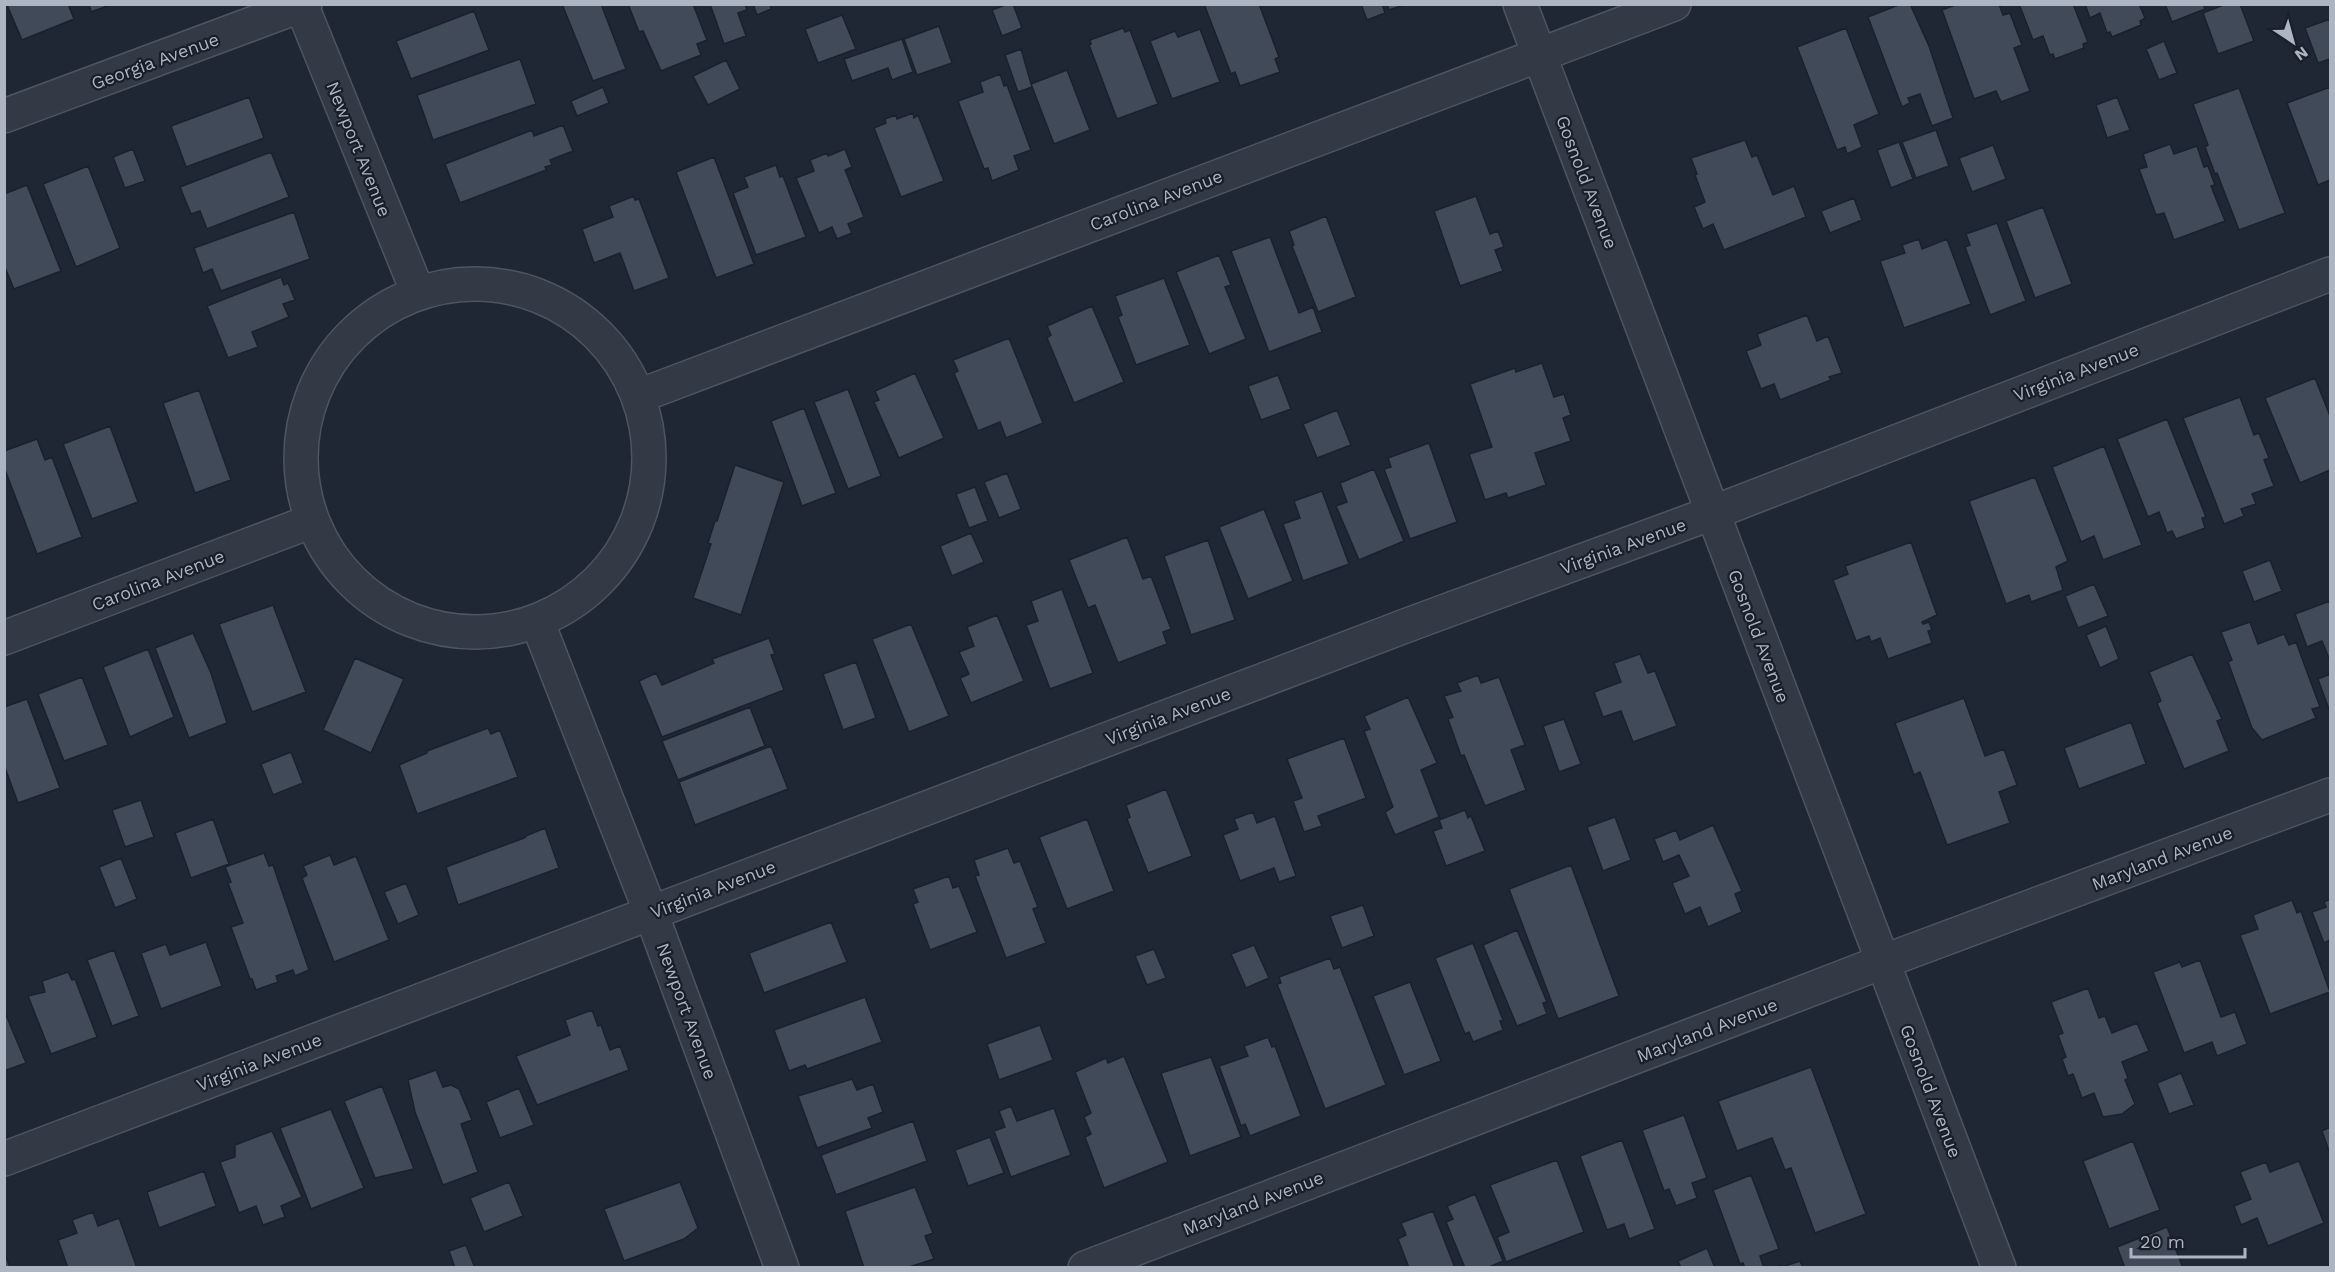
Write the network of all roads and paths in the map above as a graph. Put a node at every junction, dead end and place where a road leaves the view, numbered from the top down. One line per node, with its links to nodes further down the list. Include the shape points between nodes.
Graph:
1 (1520, 4): 4 (street, Gosnold Avenue)
2 (1674, 4): 4 (street, Carolina Avenue)
3 (302, 5): 5 (street, Georgia Avenue); 7 (street, Newport Avenue)
4 (1539, 55): 8 (street, Carolina Avenue); 9 (street, Gosnold Avenue)
5 (4, 117)
6 (2331, 274): 9 (street, Virginia Avenue)
7 (418, 293): 8 (street, via 455,285 494,284 531,292 567,309 597,332 622,362); 10 (street, via 382,311 351,336 326,368 309,403 301,443 302,482)
8 (639, 396): 11 (street, via 649,434 650,473 642,511 626,547 602,578 572,603)
9 (1712, 513): 14 (street, Virginia Avenue); 15 (street, Gosnold Avenue)
10 (312, 521): 11 (street, via 330,556 355,586 386,609 422,625 460,632 499,631); 12 (street, Carolina Avenue)
11 (537, 621): 14 (street, Newport Avenue)
12 (4, 638)
13 (2331, 795): 15 (street, Maryland Avenue)
14 (651, 913): 16 (street, Virginia Avenue); 17 (street, Newport Avenue)
15 (1882, 962): 18 (street, Maryland Avenue); 19 (street, Gosnold Avenue)
16 (4, 1159)
17 (782, 1268)
18 (1085, 1268)
19 (1999, 1268)

